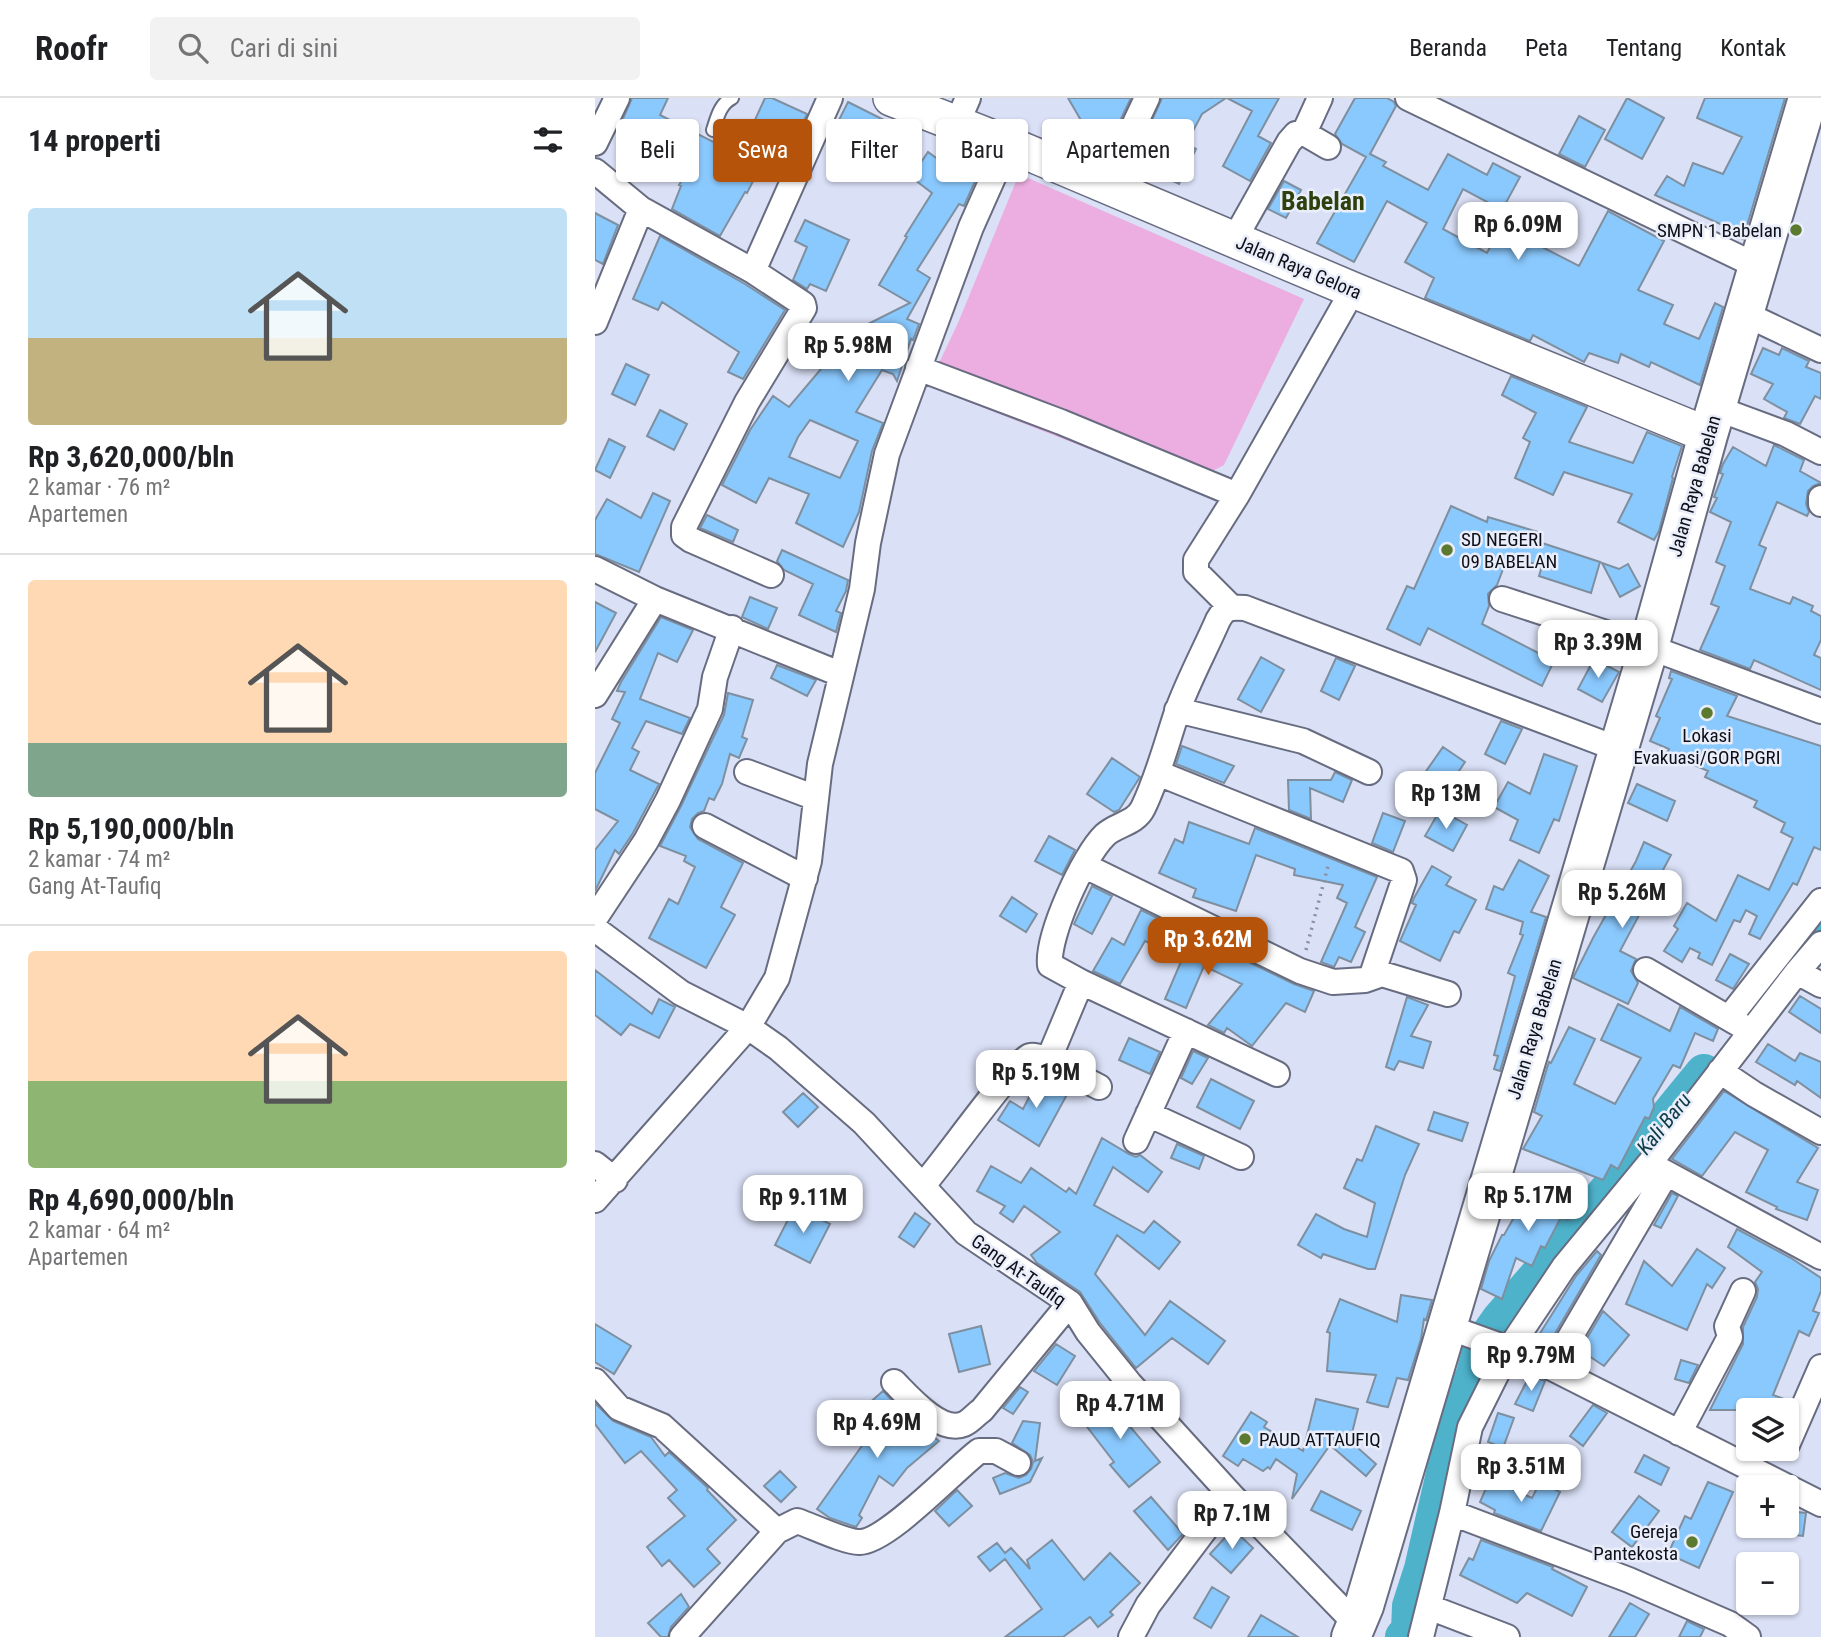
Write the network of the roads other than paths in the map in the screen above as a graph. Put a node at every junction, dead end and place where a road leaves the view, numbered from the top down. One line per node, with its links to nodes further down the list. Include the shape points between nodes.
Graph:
1 (617, 98): 12 (street)
2 (732, 98): 10 (lane)
3 (830, 98): 21 (street)
4 (891, 98): 9 (street, Jalan Raya Gelora)
5 (1147, 98): 17 (street)
6 (1320, 98): 11 (street)
7 (1408, 98): 20 (street)
8 (1808, 98): 20 (main road, Jalan Raya Babelan)
9 (963, 111)
10 (717, 119)
11 (1304, 133): 13 (street); 19 (street, via 1289,142)
12 (595, 143)
13 (1328, 147)
14 (1028, 152): 17 (street, Jalan Raya Gelora)
15 (595, 171): 18 (street)
16 (991, 182): 26 (street)
17 (1107, 186): 19 (street, Jalan Raya Gelora)
18 (641, 209): 21 (street); 24 (street)
19 (1234, 240): 22 (street, Jalan Raya Gelora)
20 (1759, 267): 23 (main road, Jalan Raya Babelan)
21 (753, 271): 33 (street, via 804,308 747,402 684,535)
22 (1353, 290): 27 (street, Jalan Raya Gelora); 29 (street)
23 (1745, 314): 25 (street); 27 (main road, Jalan Raya Babelan)
24 (595, 322)
25 (1821, 350)
26 (918, 368): 29 (street); 39 (street, via 887,454 862,589)
27 (1712, 422): 28 (street, via 1786,435); 38 (main road, Jalan Raya Babelan)
28 (1821, 452)
29 (1237, 495): 36 (street, via 1195,565 1196,572)
30 (1821, 498): 31 (street)
31 (1821, 504)
32 (595, 569): 34 (street)
33 (771, 575)
34 (655, 598): 37 (street); 40 (street)
35 (1502, 598): 38 (street)
36 (1231, 607): 41 (street, via 1218,620); 43 (street, via 1245,608)
37 (732, 628): 39 (street); 52 (street, via 715,677 710,709 668,800)
38 (1649, 647): 42 (street); 43 (main road, Jalan Raya Babelan)
39 (840, 674): 47 (street)
40 (595, 695)
41 (1177, 710): 45 (street, via 1303,741); 46 (street)
42 (1821, 711)
43 (1618, 749): 80 (main road, Jalan Raya Babelan)
44 (747, 772): 47 (street)
45 (1369, 772)
46 (1158, 773): 49 (street, via 1142,811 1107,833); 57 (street, via 1401,871 1405,877)
47 (816, 798): 50 (street)
48 (705, 826): 50 (street)
49 (1085, 866): 57 (street, via 1300,971 1333,982 1365,980); 58 (street, via 1073,884 1048,953 1049,965)
50 (805, 878): 62 (street, via 777,978)
51 (1821, 901): 61 (street)
52 (595, 918)
53 (595, 929): 62 (street, Gang At-Taufiq, via 681,993)
54 (1821, 944): 56 (street)
55 (1646, 970): 61 (street)
56 (1797, 972): 59 (street); 61 (street)
57 (1372, 975): 60 (street)
58 (1081, 982): 63 (street); 64 (street)
59 (1821, 985)
60 (1448, 994)
61 (1740, 1025): 65 (street)
62 (748, 1027): 74 (street); 75 (street, Gang At-Taufiq, via 864,1124)
63 (1186, 1031): 66 (street); 68 (street)
64 (1048, 1061): 67 (street); 75 (street, via 1034,1056 1021,1062)
65 (1720, 1072): 69 (street); 73 (street)
66 (1277, 1074)
67 (1099, 1087)
68 (1148, 1114): 70 (street); 71 (street)
69 (1821, 1132)
70 (1136, 1141)
71 (1241, 1157)
72 (595, 1164): 74 (street)
73 (1658, 1169): 77 (street); 80 (street, via 1564,1267); 82 (street)
74 (615, 1180): 76 (street)
75 (923, 1185): 79 (street, Gang At-Taufiq, via 966,1233)
76 (595, 1200)
77 (1821, 1257)
78 (1743, 1291): 86 (street, via 1727,1325 1730,1337)
79 (1070, 1303): 84 (street, via 966,1423 942,1423); 90 (street, Gang At-Taufiq, via 1130,1384)
80 (1480, 1339): 82 (street); 92 (street); 95 (main road, Jalan Raya Babelan)
81 (1821, 1367): 85 (street)
82 (1552, 1368): 86 (street)
83 (595, 1381): 93 (street, via 619,1408 662,1426)
84 (894, 1382)
85 (1799, 1417)
86 (1679, 1433): 88 (street)
87 (1018, 1463): 93 (street, via 996,1451 979,1451 870,1541 854,1542 797,1521)
88 (1763, 1475)
89 (1799, 1493): 91 (street)
90 (1231, 1494): 95 (street, Gang At-Taufiq); 97 (street, via 1148,1605)
91 (1821, 1504)
92 (1453, 1513): 94 (street); 100 (street, via 1629,1580 1730,1624)
93 (777, 1531): 96 (street)
94 (1429, 1607): 98 (street); 99 (street)
95 (1354, 1631)
96 (682, 1637)
97 (1132, 1637)
98 (1421, 1637)
99 (1507, 1637)
100 (1748, 1637)

